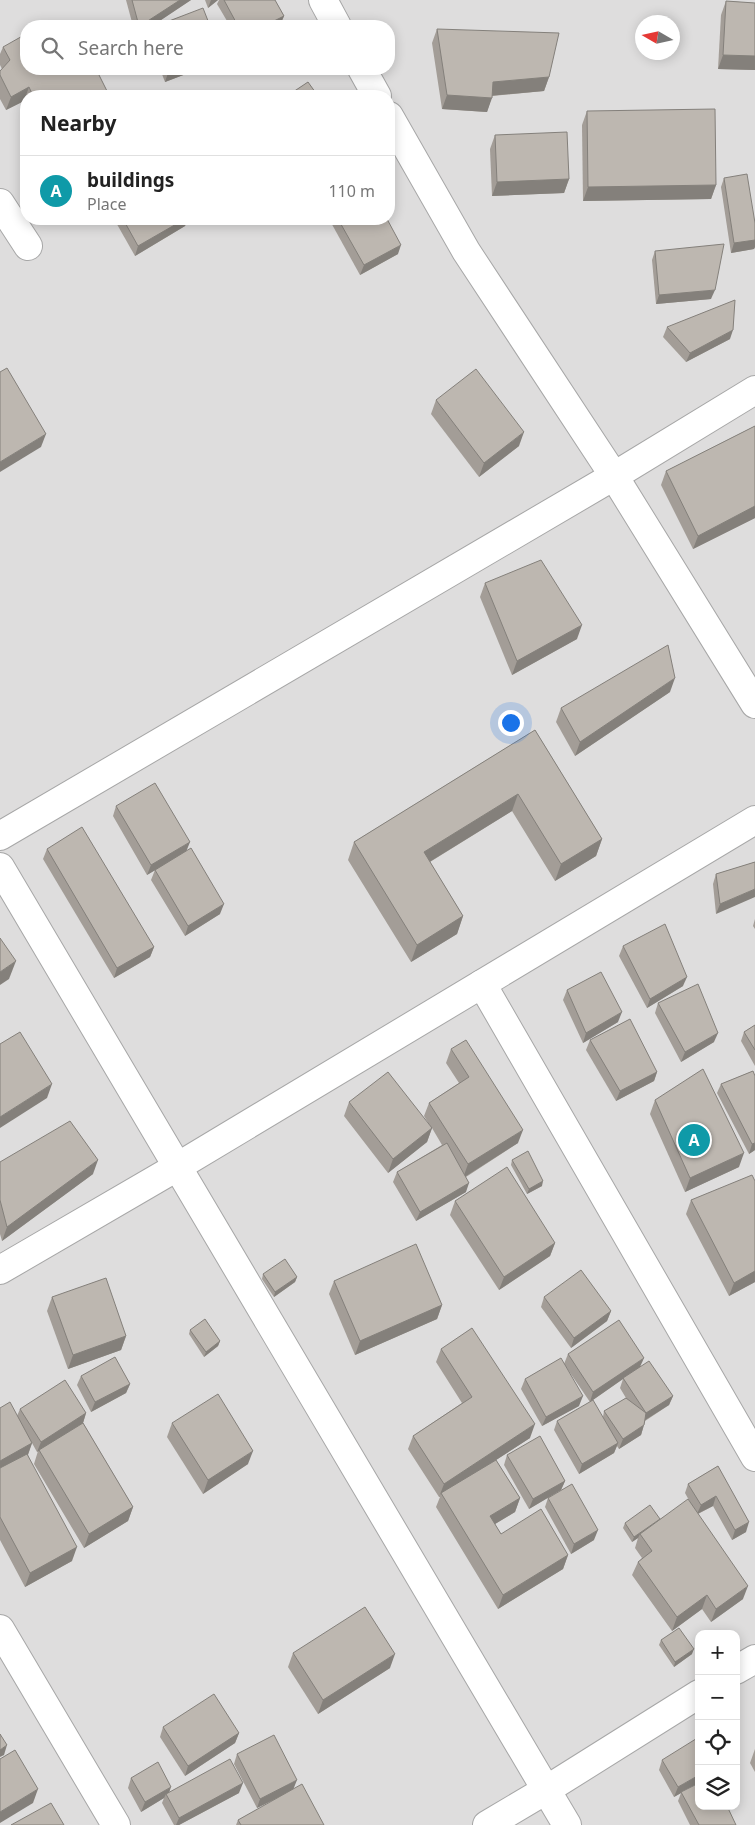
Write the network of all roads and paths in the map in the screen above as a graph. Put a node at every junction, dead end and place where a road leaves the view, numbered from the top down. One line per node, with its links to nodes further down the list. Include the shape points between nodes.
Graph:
1 (323, 0): 2 (street)
2 (334, 20)
3 (365, 75): 4 (street)
4 (374, 90)
5 (395, 127): 9 (street, via 466,251)
6 (0, 202): 7 (street)
7 (28, 246)
8 (755, 390): 9 (street)
9 (614, 476): 10 (street); 12 (street)
10 (755, 704)
11 (755, 820): 14 (street)
12 (0, 836)
13 (0, 867): 15 (street)
14 (482, 984): 15 (street); 17 (street)
15 (177, 1166): 16 (street); 22 (street)
16 (0, 1270)
17 (755, 1457)
18 (0, 1629): 23 (street)
19 (755, 1658): 20 (street)
20 (740, 1667)
21 (695, 1697): 22 (street)
22 (546, 1790): 24 (street); 25 (street)
23 (116, 1825)
24 (486, 1825)
25 (567, 1825)

